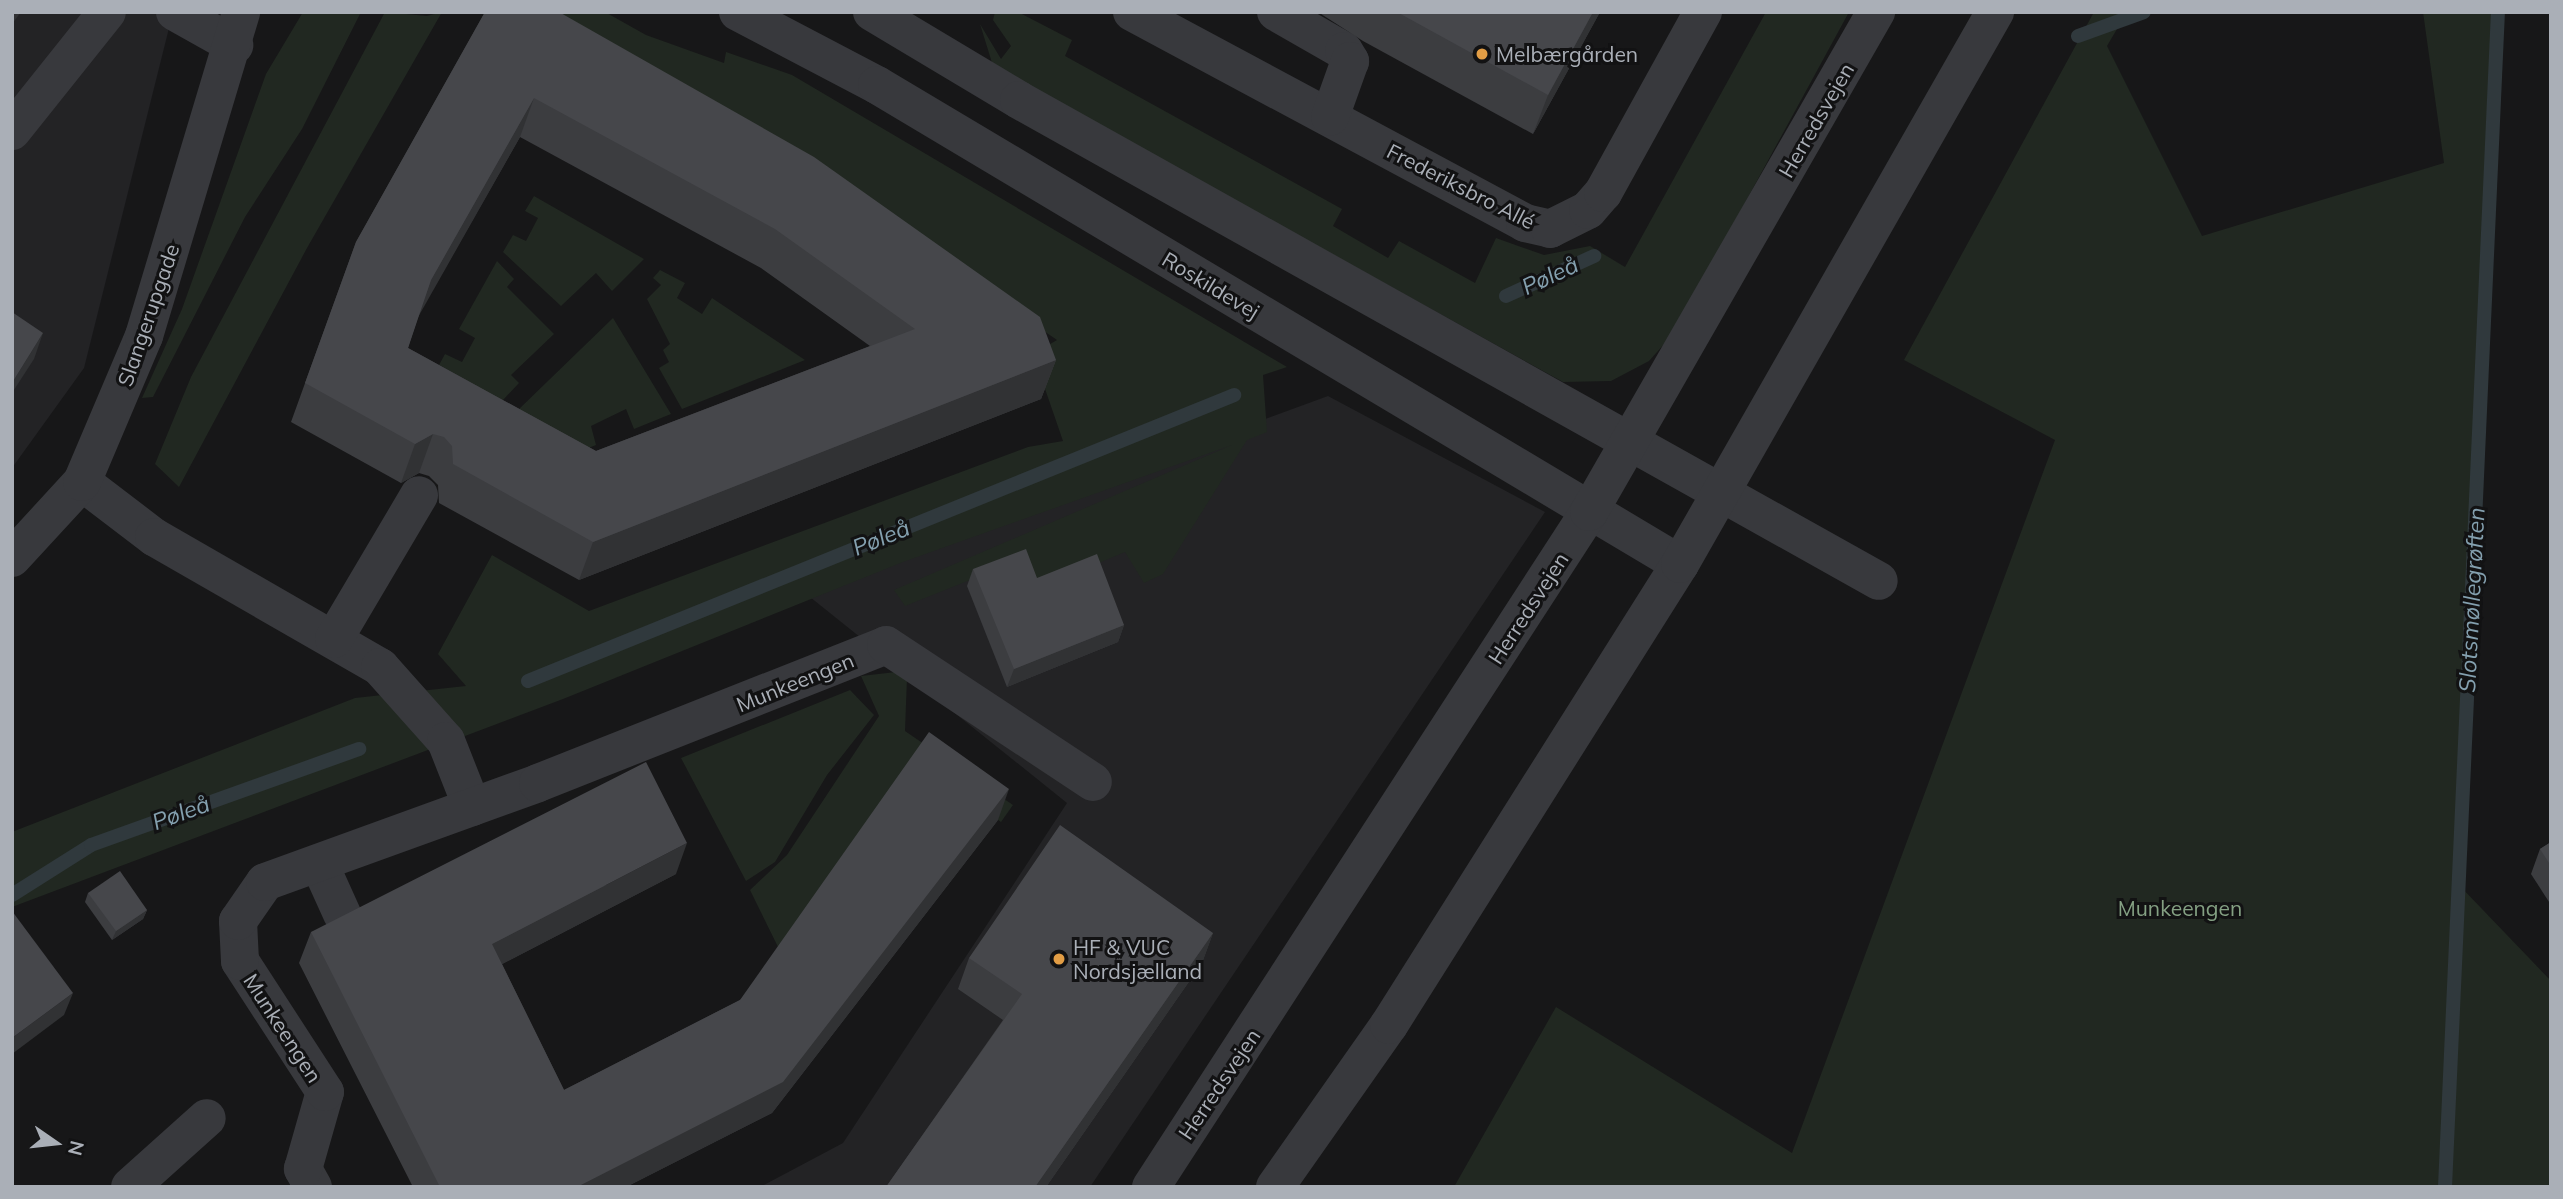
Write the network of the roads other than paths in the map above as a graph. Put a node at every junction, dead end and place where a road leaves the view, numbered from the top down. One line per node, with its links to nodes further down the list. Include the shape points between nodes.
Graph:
1 (107, 12): 15 (street)
2 (175, 12): 12 (street)
3 (263, 12): 12 (street, Slangerupgade)
4 (738, 12): 13 (street, Roskildevej)
5 (872, 12): 11 (street)
6 (1132, 12): 14 (street, Frederiksbro Allé)
7 (1276, 12): 14 (street, via 1345,51 1350,61)
8 (1703, 12): 14 (street, Frederiksbro Allé, via 1603,193 1578,216 1550,229 1525,223)
9 (1876, 12): 16 (street, Herredsvejen)
10 (1995, 12): 18 (street)
11 (911, 21): 13 (street); 16 (street, via 1019,100)
12 (237, 29): 17 (street, Slangerupgade, via 144,336)
13 (877, 85): 20 (street, Roskildevej)
14 (1330, 117)
15 (12, 131)
16 (1631, 441): 18 (street); 20 (street, Herredsvejen)
17 (82, 482): 21 (street, Slangerupgade); 24 (street, via 154,537)
18 (1720, 494): 22 (street); 23 (street)
19 (419, 495): 24 (street)
20 (1589, 512): 22 (street, Roskildevej); 32 (street, Herredsvejen)
21 (12, 558)
22 (1680, 564): 33 (street, via 1389,1025)
23 (1880, 581)
24 (334, 639): 26 (street, via 391,678 446,741)
25 (1093, 782): 26 (street, Munkeengen, via 886,645)
26 (472, 807): 27 (street, Munkeengen)
27 (319, 863): 28 (street); 31 (street, Munkeengen, via 265,882 238,921 240,961 325,1092 303,1169)
28 (342, 914)
29 (208, 1118): 30 (street)
30 (130, 1187)
31 (313, 1187)
32 (1152, 1187)
33 (1275, 1187)

